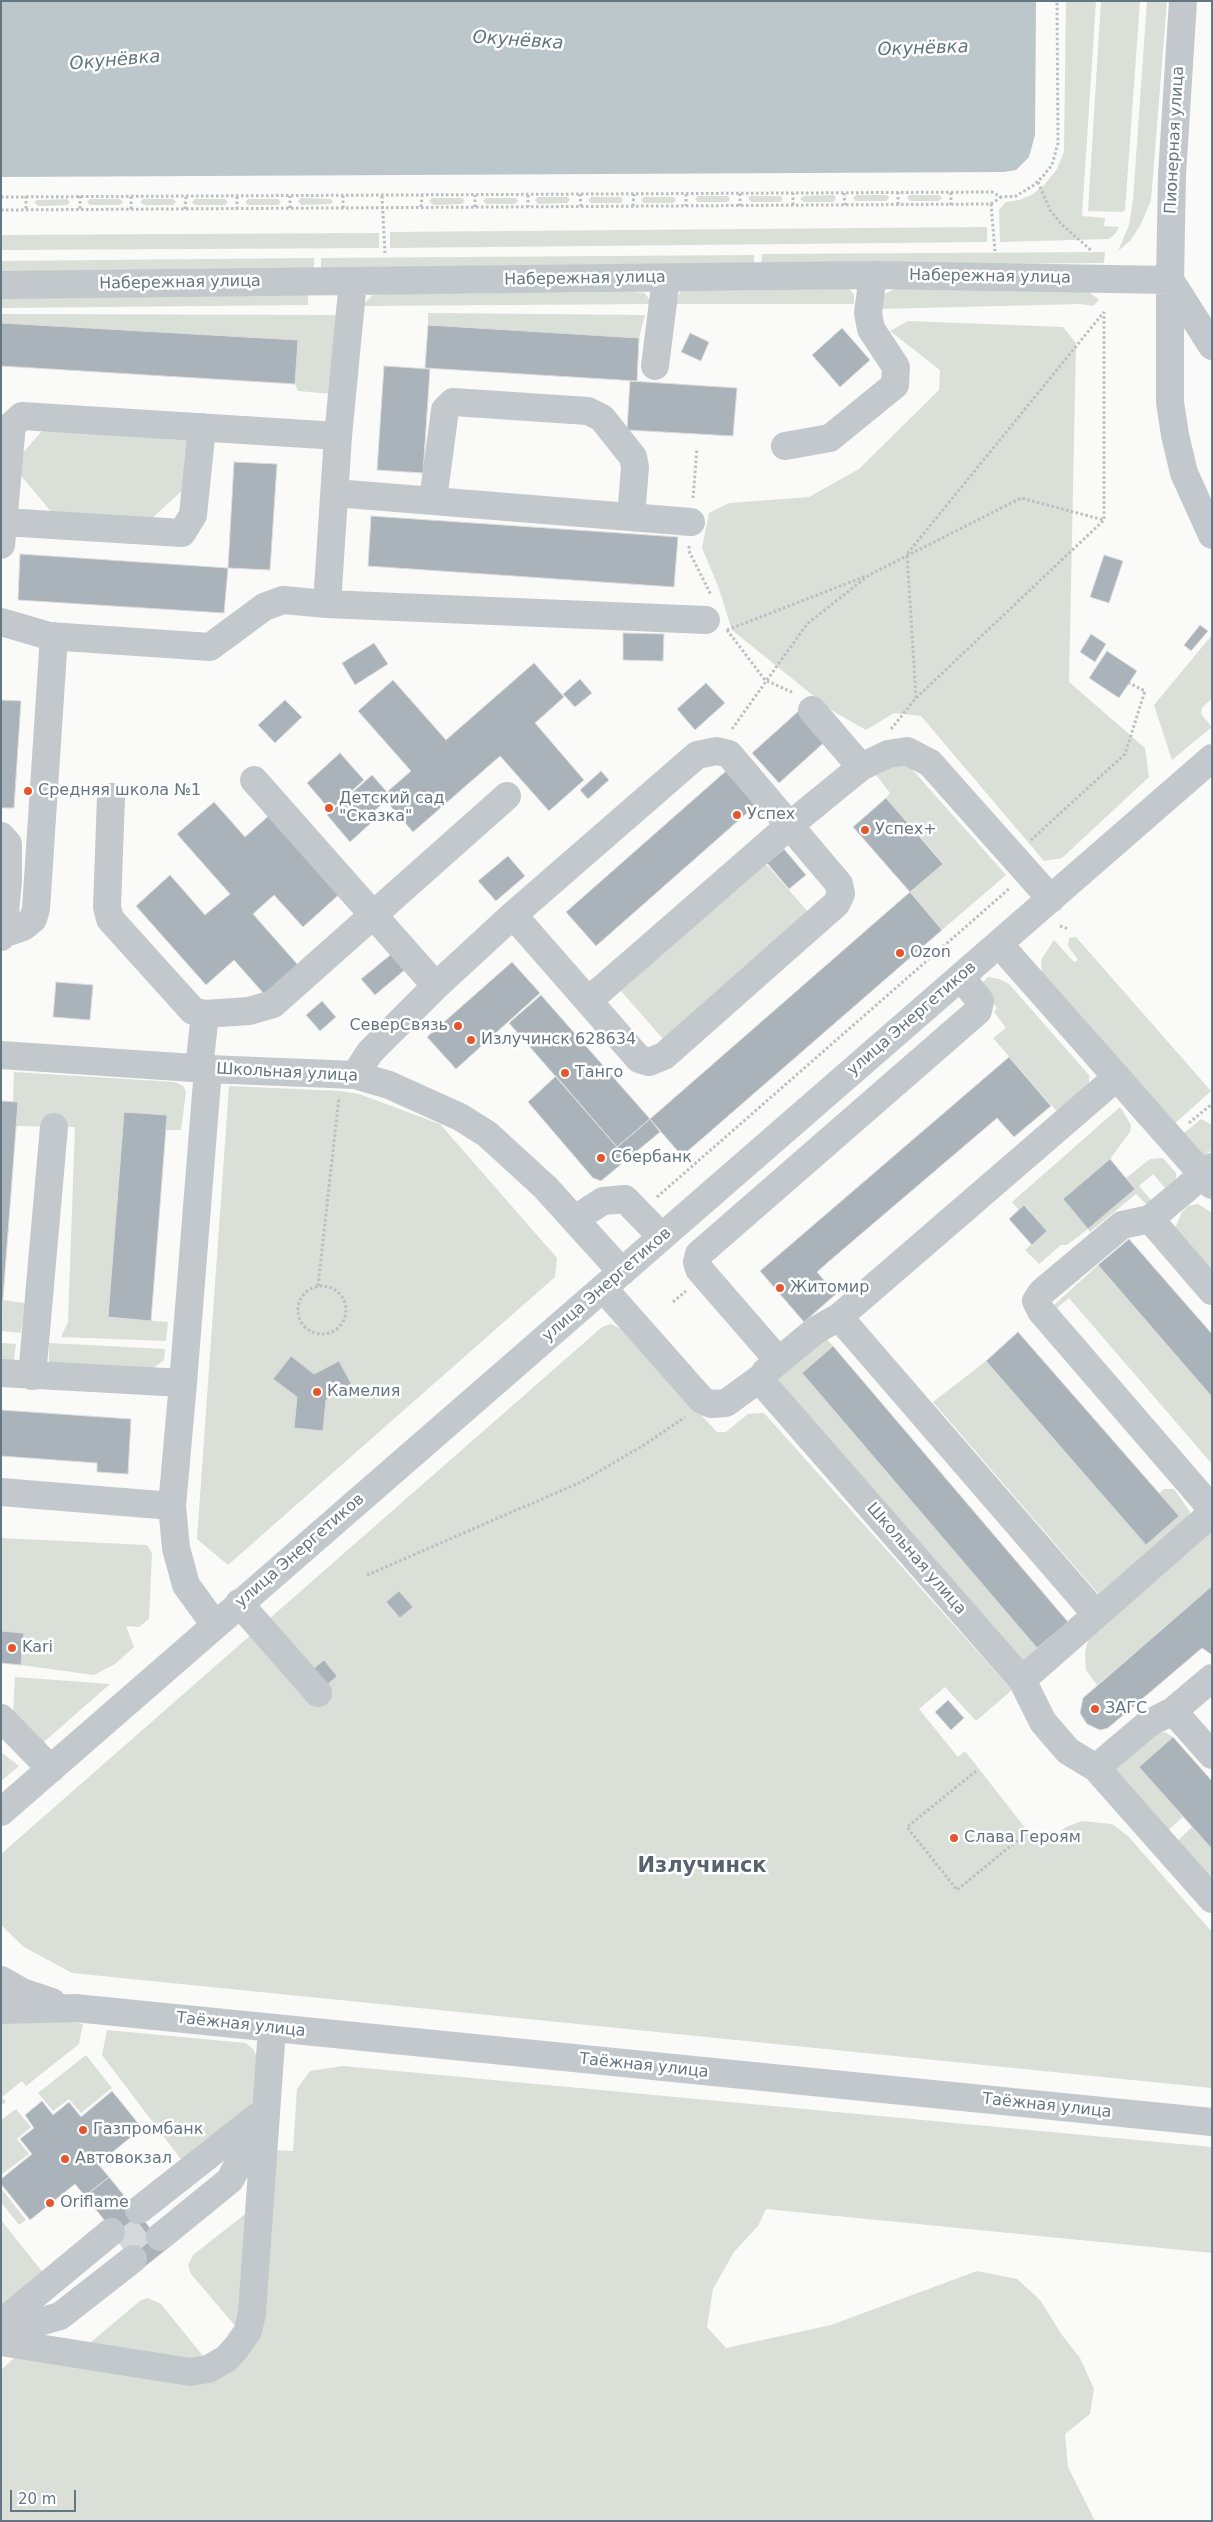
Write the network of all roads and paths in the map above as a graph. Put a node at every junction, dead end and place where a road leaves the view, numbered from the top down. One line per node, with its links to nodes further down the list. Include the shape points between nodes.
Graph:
1 (1057, 1): 3 (path, via 1058,143 1052,165)
2 (1183, 1): 51 (street, Пионерная улица)
3 (1038, 182): 24 (path, via 1016,196); 47 (path, via 1050,210)
4 (898, 192): 5 (path); 8 (path); 28 (path)
5 (951, 192): 24 (path, via 992,192); 25 (path)
6 (740, 193): 7 (path); 12 (path); 31 (path)
7 (793, 193): 8 (path); 32 (path)
8 (844, 193): 27 (path)
9 (528, 194): 10 (path); 14 (path); 34 (path)
10 (580, 194): 11 (path); 35 (path)
11 (634, 194): 12 (path); 29 (path)
12 (686, 194): 30 (path)
13 (422, 195): 14 (path); 22 (path); 39 (path)
14 (475, 195): 33 (path)
15 (26, 196): 16 (path); 23 (path); 44 (path)
16 (80, 196): 17 (path); 45 (path)
17 (131, 196): 18 (path); 40 (path)
18 (186, 196): 19 (path); 41 (path)
19 (237, 196): 20 (path); 42 (path)
20 (290, 196): 21 (path); 36 (path)
21 (343, 196): 22 (path); 37 (path)
22 (382, 196): 38 (path)
23 (1, 197)
24 (1001, 197): 26 (path)
25 (950, 204): 26 (path); 28 (path)
26 (991, 204): 46 (path)
27 (845, 205): 28 (path); 32 (path)
28 (898, 205)
29 (633, 206): 30 (path); 35 (path)
30 (686, 206): 31 (path)
31 (740, 206): 32 (path)
32 (793, 206)
33 (474, 207): 34 (path); 39 (path)
34 (528, 207): 35 (path)
35 (580, 207)
36 (290, 208): 37 (path); 42 (path)
37 (343, 208): 38 (path)
38 (383, 208): 39 (path); 48 (path)
39 (421, 208)
40 (131, 209): 41 (path); 45 (path)
41 (185, 209): 42 (path)
42 (237, 209)
43 (1, 210): 44 (path)
44 (26, 210): 45 (path)
45 (80, 210)
46 (994, 251)
47 (1092, 251)
48 (385, 253)
49 (873, 275): 50 (street, Набережная улица); 51 (street, Набережная улица); 58 (street, via 868,313 871,329 896,367 895,385 830,438)
50 (666, 278): 52 (street, Набережная улица); 55 (street)
51 (1170, 280): 54 (street); 65 (street, Пионерная улица, via 1170,402 1175,435 1184,473)
52 (353, 281): 53 (street, Набережная улица); 57 (street)
53 (1, 285)
54 (1212, 346)
55 (655, 366)
56 (202, 427): 57 (street); 64 (street, via 193,516 182,533); 64 (street, via 22,416 12,425)
57 (338, 436): 59 (street)
58 (785, 446)
59 (335, 493): 60 (street); 68 (street)
60 (433, 500): 61 (street); 61 (street, via 445,410 453,402 588,411 602,418 633,457)
61 (631, 517): 63 (street)
62 (1104, 520): 66 (path, via 1021,498); 66 (path, via 1104,312); 74 (path)
63 (691, 522)
64 (2, 533)
65 (1212, 535)
66 (907, 554): 67 (path); 74 (path)
67 (869, 575): 70 (path); 72 (path, via 807,624)
68 (327, 604): 70 (street); 71 (street, via 283,600 264,607 210,648)
69 (1, 622): 71 (street)
70 (716, 625): 72 (path)
71 (54, 636): 92 (street, via 36,909 33,919 23,927)
72 (765, 680): 77 (path)
73 (1129, 683): 85 (path, via 1145,691 1125,754)
74 (916, 698): 76 (path)
75 (812, 710): 79 (street)
76 (886, 736)
77 (717, 751): 83 (street, via 729,754); 89 (street, via 697,755)
78 (1212, 758): 87 (street, улица Энергетиков)
79 (861, 767): 83 (street); 85 (street, via 888,754 907,751 930,763)
80 (254, 780): 88 (street)
81 (507, 796): 88 (street)
82 (111, 797): 97 (street, via 107,907 110,919 193,1011)
83 (790, 825): 96 (street); 96 (street, via 839,884 841,894 836,904 664,1056 649,1062 638,1059)
84 (1, 836): 92 (street, via 8,844)
85 (1013, 856): 87 (street)
86 (1011, 887): 104 (path)
87 (1050, 899): 93 (street, улица Энергетиков)
88 (373, 915): 95 (street); 97 (street, via 273,1004 248,1011)
89 (513, 915): 95 (street); 96 (street)
90 (1060, 926): 91 (path)
91 (1069, 929)
92 (2, 936)
93 (999, 944): 94 (street, улица Энергетиков); 100 (street)
94 (961, 977): 107 (street, улица Энергетиков); 112 (street, via 980,1001 978,1011 699,1254 699,1269)
95 (436, 986): 101 (street, via 370,1052)
96 (588, 1001)
97 (206, 1014): 99 (street)
98 (1, 1055): 99 (street, Школьная улица)
99 (204, 1069): 101 (street, Школьная улица); 116 (street)
100 (1117, 1076): 103 (street); 111 (street)
101 (348, 1083): 105 (street, Школьная улица, via 419,1098 460,1117 524,1165); 109 (path)
102 (54, 1127): 114 (street)
103 (1209, 1175): 106 (street)
104 (640, 1212): 105 (street, via 625,1199 603,1201); 107 (street)
105 (575, 1219): 108 (street, Школьная улица)
106 (1150, 1219): 110 (street); 120 (street, via 1122,1225 1042,1292 1036,1301 1041,1311)
107 (662, 1237): 108 (street, улица Энергетиков)
108 (613, 1280): 117 (street, Школьная улица, via 695,1394); 123 (street, улица Энергетиков)
109 (318, 1286): 109 (path, via 303,1294 297,1309 302,1325 316,1334 324,1334 343,1322 346,1306 333,1288)
110 (1212, 1291)
111 (839, 1317): 112 (street, via 816,1330); 124 (street)
112 (778, 1360): 115 (street)
113 (1, 1373): 114 (street)
114 (32, 1376): 116 (street)
115 (759, 1378): 117 (street, via 726,1403); 127 (street, Школьная улица)
116 (182, 1383): 119 (street)
117 (706, 1402): 122 (path, via 644,1446 581,1482)
118 (1, 1492): 119 (street)
119 (172, 1506): 125 (street, via 176,1548 186,1585)
120 (1212, 1509)
121 (1212, 1513): 124 (street)
122 (366, 1575)
123 (239, 1604): 125 (street, улица Энергетиков); 128 (street)
124 (1096, 1614): 127 (street)
125 (215, 1624): 133 (street, улица Энергетиков)
126 (1212, 1678): 129 (street)
127 (1022, 1680): 132 (street, Школьная улица, via 1043,1722 1068,1751)
128 (318, 1693)
129 (1173, 1711): 131 (street); 132 (street, via 1149,1723)
130 (1, 1718): 133 (street)
131 (1212, 1755)
132 (1096, 1768): 137 (street, Школьная улица)
133 (51, 1769): 135 (street, улица Энергетиков)
134 (976, 1771): 136 (path, via 907,1828 957,1890)
135 (1, 1812)
136 (1025, 1834)
137 (1212, 1899)
138 (1, 1980): 139 (street, via 39,1998)
139 (76, 2008): 140 (street); 141 (street, Таёжная улица)
140 (1, 2010)
141 (272, 2028): 142 (street); 143 (street, Таёжная улица)
142 (266, 2110): 144 (street, via 221,2168); 149 (street, via 252,2313 248,2331 226,2359 208,2369 190,2372)
143 (1212, 2122)
144 (150, 2223)
145 (122, 2246): 146 (street); 147 (street, via 50,2304); 148 (street, via 60,2316)
146 (1, 2323)
147 (1, 2329)
148 (1, 2333)
149 (1, 2342)

